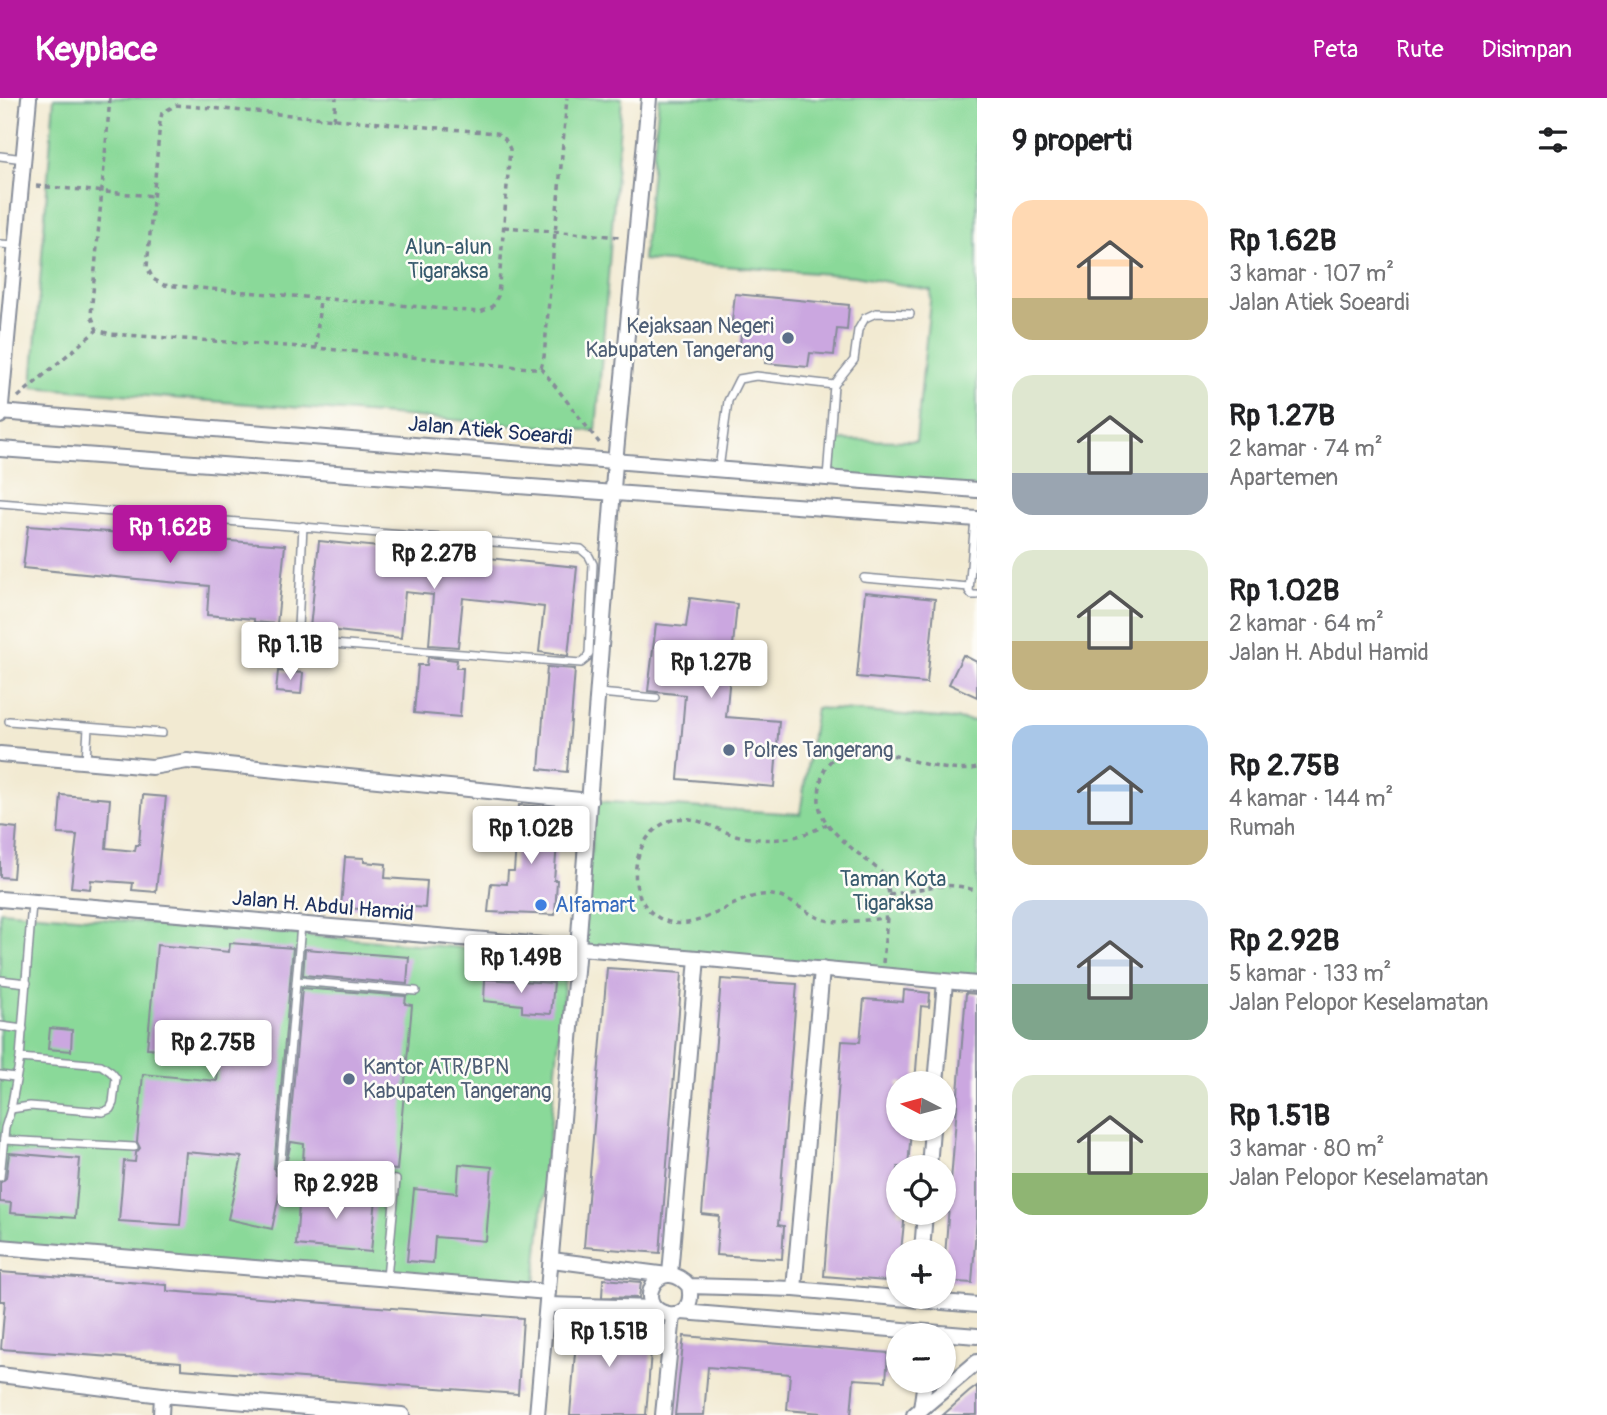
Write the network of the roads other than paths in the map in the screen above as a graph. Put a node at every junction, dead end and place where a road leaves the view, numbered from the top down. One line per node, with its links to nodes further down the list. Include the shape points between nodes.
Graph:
1 (29, 98): 4 (street)
2 (649, 98): 11 (street)
3 (0, 156): 4 (lane)
4 (24, 159): 6 (street)
5 (0, 244): 6 (lane)
6 (16, 245): 9 (street)
7 (910, 314): 8 (lane, via 876,313 866,318 858,330 854,360)
8 (834, 385): 12 (lane, via 756,376 739,379 728,401); 13 (lane)
9 (0, 413): 11 (street, Jalan Atiek Soeardi)
10 (0, 449): 15 (street)
11 (615, 463): 12 (street, Jalan Atiek Soeardi); 15 (street)
12 (719, 468): 13 (street, Jalan Atiek Soeardi)
13 (827, 478): 14 (street, Jalan Atiek Soeardi)
14 (977, 491)
15 (614, 494): 17 (street); 22 (street)
16 (0, 503): 18 (lane)
17 (976, 519): 20 (lane)
18 (303, 527): 18 (lane, via 581,549 593,564 589,653 581,663 307,642 298,627)
19 (864, 578): 20 (lane)
20 (969, 587): 21 (lane, via 970,594)
21 (977, 595)
22 (599, 693): 23 (lane); 29 (street)
23 (656, 698)
24 (9, 721): 25 (lane)
25 (88, 728): 26 (lane); 28 (lane)
26 (162, 733)
27 (0, 754): 28 (street)
28 (86, 761): 29 (street, via 152,766 187,761)
29 (590, 801): 33 (street)
30 (0, 899): 31 (street, Jalan H. Abdul Hamid)
31 (32, 902): 32 (street, Jalan H. Abdul Hamid); 38 (lane)
32 (301, 925): 33 (street, Jalan H. Abdul Hamid); 37 (lane)
33 (578, 948): 34 (street, Jalan H. Abdul Hamid); 53 (street)
34 (697, 958): 35 (street, Jalan H. Abdul Hamid); 54 (street)
35 (822, 969): 39 (street, Jalan H. Abdul Hamid); 57 (street)
36 (0, 980): 38 (lane)
37 (297, 981): 41 (lane); 55 (lane, via 280,1170 396,1180)
38 (27, 982): 43 (lane)
39 (945, 982): 40 (street, Jalan H. Abdul Hamid); 45 (street)
40 (977, 984)
41 (416, 991)
42 (0, 1027): 43 (lane)
43 (23, 1029): 44 (lane)
44 (20, 1058): 47 (lane); 48 (lane, via 101,1065 116,1078 113,1103 103,1112 30,1106)
45 (937, 1071)
46 (0, 1075): 47 (lane)
47 (15, 1077): 48 (lane)
48 (11, 1109): 49 (lane)
49 (4, 1140): 50 (lane); 51 (lane)
50 (134, 1147)
51 (0, 1177)
52 (0, 1247): 55 (street)
53 (552, 1260): 54 (street); 59 (street)
54 (669, 1274): 56 (street, via 681,1277); 62 (street, via 651,1288)
55 (387, 1278): 59 (street)
56 (689, 1286): 57 (street); 63 (street, via 688,1304)
57 (794, 1289): 58 (street)
58 (886, 1296)
59 (548, 1298): 62 (street); 75 (street)
60 (956, 1303): 61 (street)
61 (977, 1305)
62 (655, 1308): 63 (street, via 663,1314)
63 (678, 1313): 64 (street); 76 (street)
64 (886, 1330)
65 (956, 1335): 66 (street)
66 (977, 1336)
67 (977, 1362): 71 (street)
68 (0, 1375): 70 (street)
69 (922, 1393): 71 (street)
70 (162, 1395): 72 (street); 73 (street)
71 (918, 1412)
72 (372, 1414): 74 (street)
73 (160, 1415)
74 (402, 1415)
75 (537, 1415)
76 (663, 1415)

